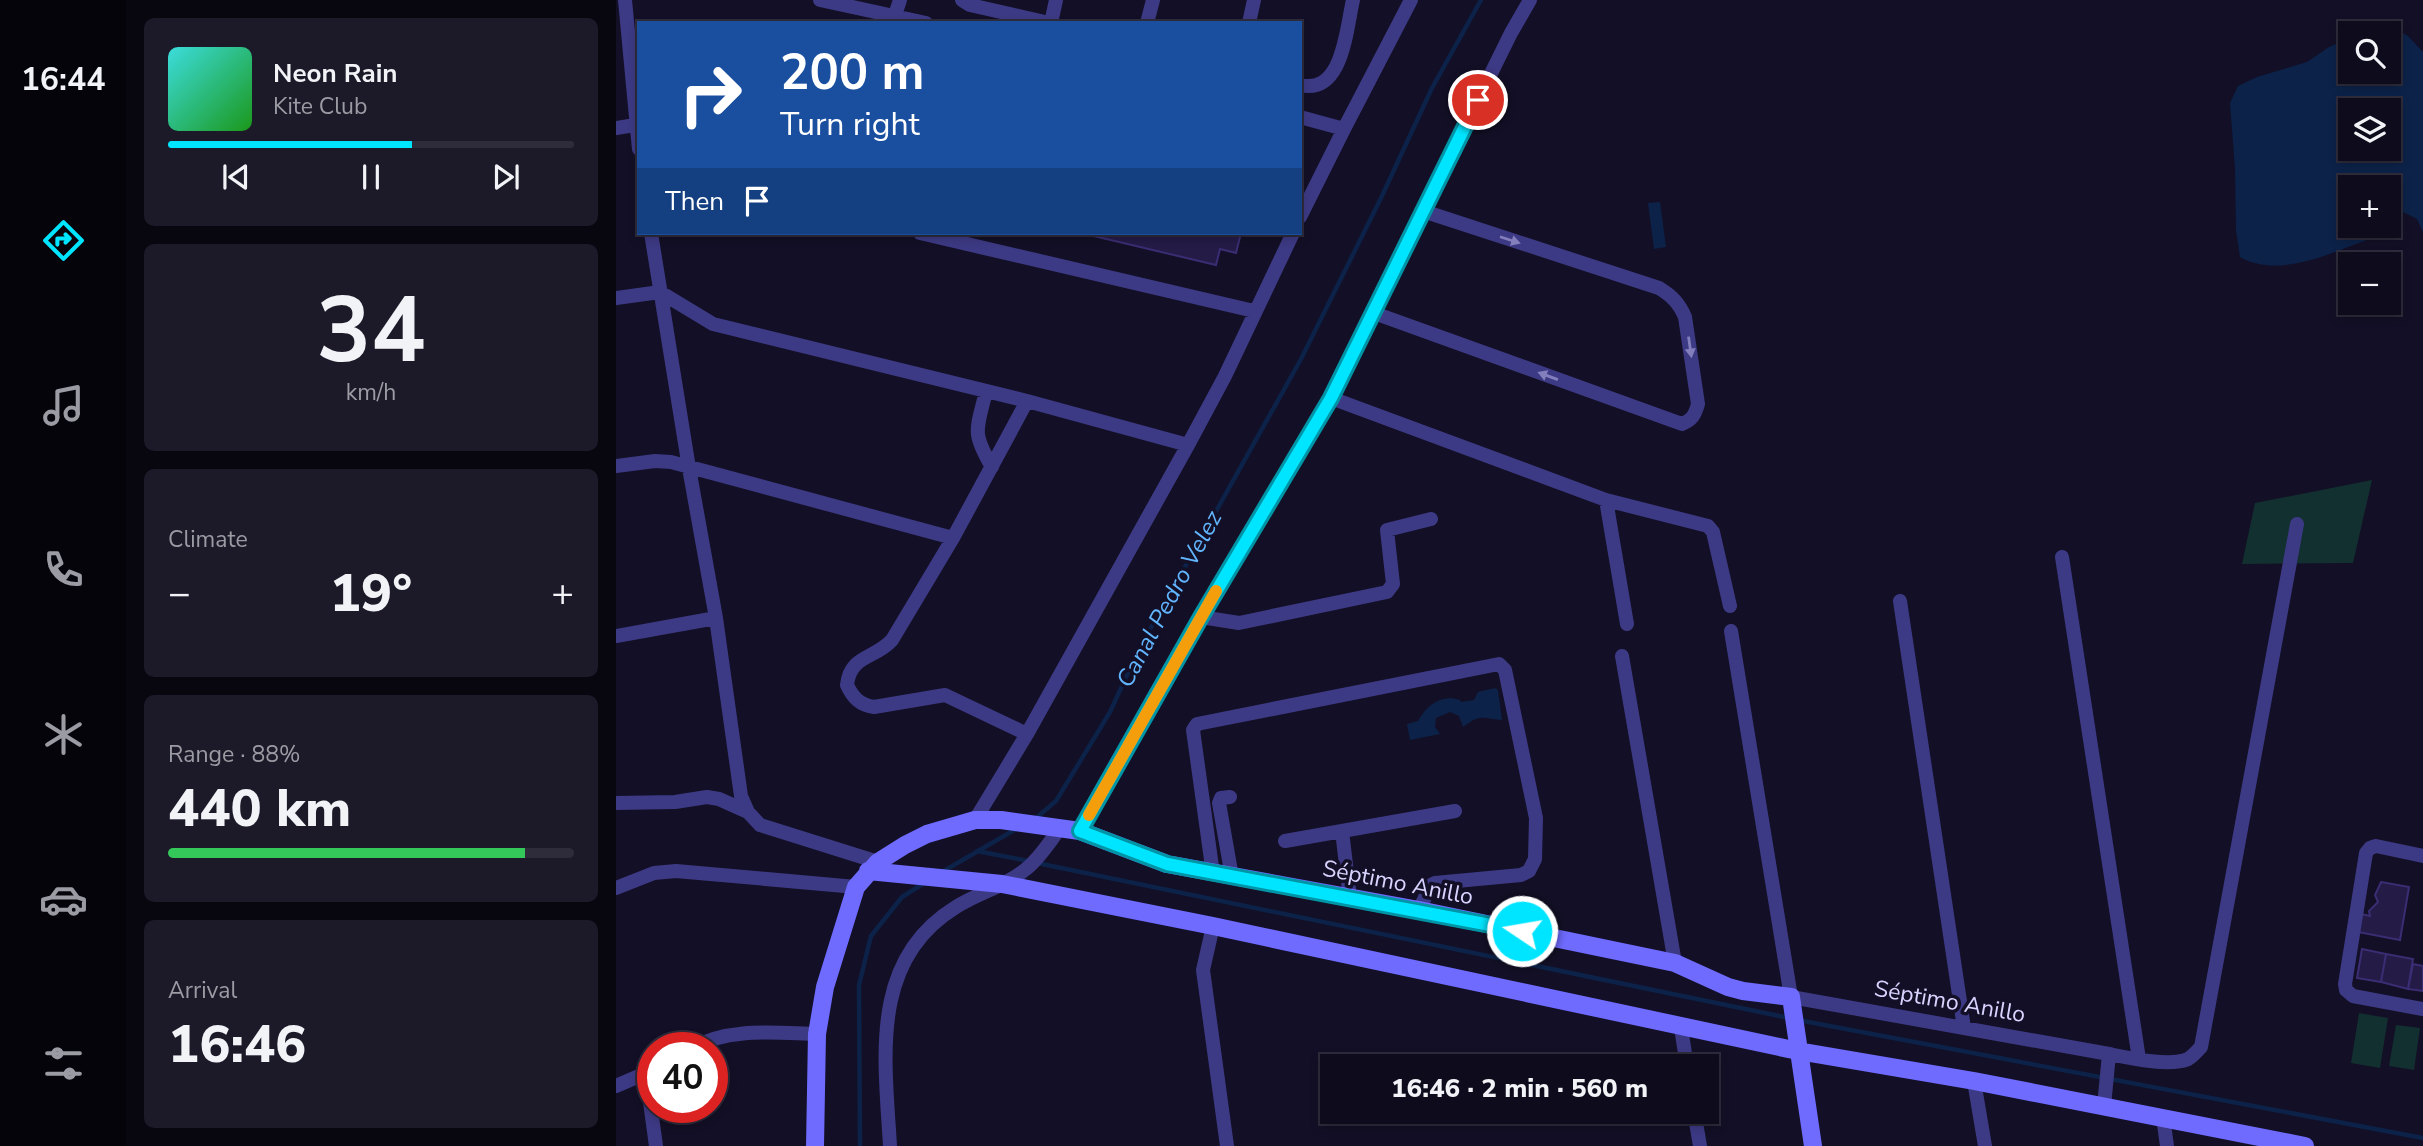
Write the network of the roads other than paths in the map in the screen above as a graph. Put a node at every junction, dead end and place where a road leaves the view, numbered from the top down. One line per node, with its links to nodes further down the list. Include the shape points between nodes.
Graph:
1 (625, 0): 19 (street)
2 (820, 0): 11 (street)
3 (900, 0): 11 (street)
4 (962, 0): 13 (street)
5 (1056, 0): 14 (street)
6 (1153, 0): 15 (street)
7 (1254, 0): 16 (street)
8 (1353, 0): 17 (street, via 1333,75 1320,85)
9 (1412, 0): 21 (street)
10 (1530, 0): 23 (street)
11 (895, 15): 12 (street)
12 (918, 21)
13 (1041, 21)
14 (1051, 21)
15 (1148, 21)
16 (1249, 21)
17 (1302, 85)
18 (1302, 118): 21 (street)
19 (635, 125): 20 (street); 22 (street)
20 (616, 128)
21 (1343, 129): 24 (street)
22 (637, 137)
23 (1423, 211): 31 (street); 31 (street, one-way to 31, via 1671,295 1685,317 1698,404 1695,415 1682,424)
24 (1302, 214)
25 (651, 235): 28 (street)
26 (929, 235): 30 (street)
27 (1292, 235): 30 (street)
28 (660, 292): 29 (street); 32 (street, via 713,324); 38 (street)
29 (616, 298)
30 (1254, 311): 35 (street)
31 (1374, 313): 33 (street)
32 (986, 391): 34 (street); 37 (street, via 976,432)
33 (1331, 398): 39 (street); 46 (street)
34 (1027, 401): 35 (street); 37 (street)
35 (1188, 445): 52 (street)
36 (616, 467): 38 (street, via 656,461)
37 (992, 467): 42 (street)
38 (689, 468): 42 (street); 47 (street)
39 (1606, 500): 45 (street, via 1711,528); 48 (street)
40 (1431, 519): 46 (street, via 1387,530 1393,584 1387,592 1239,623)
41 (2297, 524): 82 (street, Séptimo Anillo, via 2201,1047 2191,1058 2180,1061)
42 (953, 538): 52 (street, via 892,640 856,662 847,685 856,701 874,707 945,695)
43 (2062, 557): 82 (street)
44 (1900, 601): 76 (street)
45 (1730, 606)
46 (1201, 617): 59 (street)
47 (716, 618): 50 (street); 56 (street, via 741,796)
48 (1627, 624)
49 (1731, 631): 73 (street)
50 (616, 636)
51 (1622, 656): 72 (street)
52 (1027, 734): 57 (street)
53 (1230, 797): 65 (street, via 1219,803)
54 (616, 803): 56 (street, via 707,797)
55 (1455, 811): 60 (street)
56 (748, 812): 63 (street, via 760,825)
57 (975, 820): 58 (street, Séptimo Anillo); 63 (street, Séptimo Anillo, via 927,834)
58 (1057, 827): 59 (street, Séptimo Anillo); 66 (street, via 1027,869)
59 (1080, 831): 64 (street, Séptimo Anillo, via 1167,864)
60 (1342, 831): 61 (street); 69 (street)
61 (1285, 841)
62 (2423, 856): 74 (street, via 2375,846 2365,852 2344,984 2353,996)
63 (873, 866): 66 (street, via 901,874); 67 (street)
64 (1213, 874): 65 (street, Séptimo Anillo); 70 (street, via 1193,730 1197,724 1499,664 1505,670 1536,818 1535,859 1521,875 1435,883)
65 (1232, 877): 69 (street, Séptimo Anillo)
66 (1002, 884): 71 (street); 92 (street, via 936,919 904,960 887,1016)
67 (856, 887): 68 (street, via 676,871 654,873); 77 (street, via 825,987)
68 (616, 888)
69 (1350, 898): 70 (street, Séptimo Anillo)
70 (1419, 910): 72 (street, Séptimo Anillo)
71 (1213, 926): 75 (street); 93 (street, via 1203,970)
72 (1675, 963): 73 (street, Séptimo Anillo, via 1743,992)
73 (1791, 997): 76 (street, Séptimo Anillo); 79 (street)
74 (2423, 1009)
75 (1681, 1028): 79 (street); 80 (street)
76 (1964, 1028): 81 (street, Séptimo Anillo)
77 (817, 1034): 78 (street); 91 (street)
78 (728, 1035)
79 (1798, 1051): 84 (street); 95 (street)
80 (1685, 1054)
81 (2109, 1054): 82 (street, Séptimo Anillo); 86 (street)
82 (2139, 1059)
83 (637, 1077): 85 (street)
84 (1975, 1081): 86 (street); 96 (street)
85 (616, 1086)
86 (2105, 1098): 87 (street)
87 (2163, 1117): 97 (street); 98 (street)
88 (653, 1123): 90 (street)
89 (1696, 1124): 94 (street)
90 (656, 1146)
91 (815, 1146)
92 (890, 1146)
93 (1227, 1146)
94 (1700, 1146)
95 (1813, 1146)
96 (1985, 1146)
97 (2167, 1146)
98 (2305, 1146)

